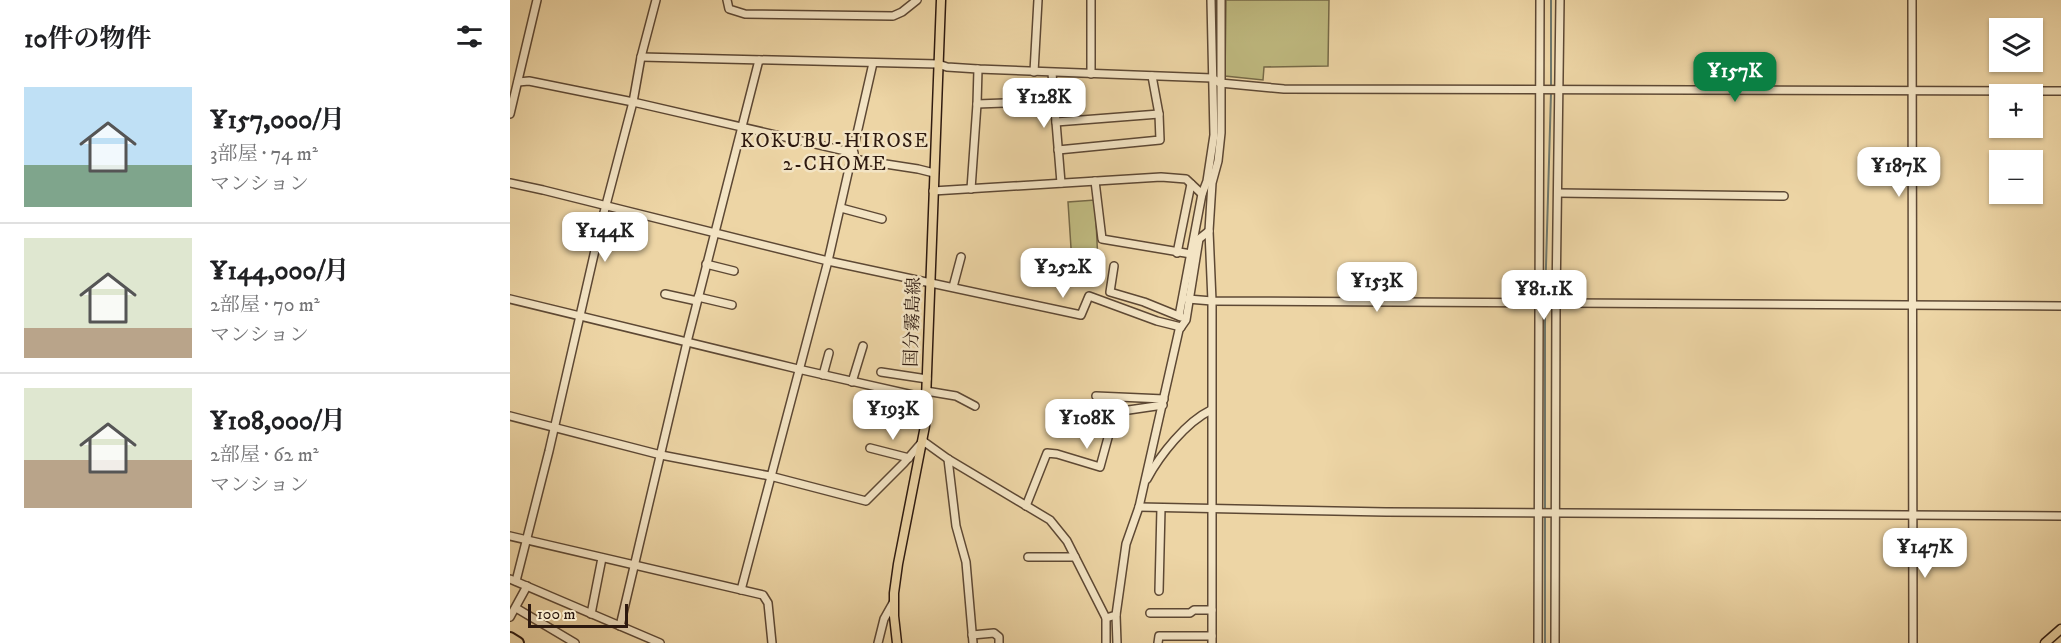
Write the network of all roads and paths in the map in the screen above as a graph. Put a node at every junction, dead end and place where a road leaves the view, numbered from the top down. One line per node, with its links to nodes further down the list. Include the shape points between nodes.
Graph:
1 (537, 0): 23 (street)
2 (656, 0): 13 (street)
3 (727, 0): 4 (street, via 729,9 745,14 893,16)
4 (917, 0)
5 (941, 0): 16 (main road, 国分霧島線)
6 (1038, 0): 18 (street)
7 (1091, 0): 20 (street)
8 (1211, 0): 22 (street)
9 (1221, 0): 24 (street)
10 (1540, 0): 25 (street)
11 (1560, 0): 26 (street)
12 (1912, 0): 28 (street)
13 (641, 57): 14 (street); 30 (street)
14 (759, 60): 15 (street); 35 (street)
15 (873, 63): 16 (street); 37 (street)
16 (938, 64): 17 (street); 38 (main road, 国分霧島線)
17 (978, 69): 18 (street); 31 (street)
18 (1034, 72): 19 (street)
19 (1052, 73): 20 (street); 29 (street)
20 (1091, 74): 21 (street)
21 (1152, 76): 22 (street); 33 (street)
22 (1212, 78): 24 (street); 40 (street, via 1214,135)
23 (518, 82): 30 (street); 32 (street)
24 (1220, 83): 25 (street, via 1284,89); 40 (street, via 1218,161)
25 (1541, 89): 26 (street); 69 (street)
26 (1559, 89): 28 (street); 46 (street)
27 (2061, 91): 28 (street)
28 (1912, 92): 72 (street)
29 (1054, 101): 31 (street); 34 (street)
30 (633, 102): 35 (street); 49 (street)
31 (977, 104): 44 (street)
32 (510, 114)
33 (1159, 114): 34 (street); 36 (street, via 1160,140)
34 (1056, 122): 36 (street)
35 (742, 126): 37 (street); 53 (street)
36 (1058, 150): 42 (street)
37 (854, 153): 38 (street, via 853,159); 50 (street)
38 (934, 173): 45 (main road, 国分霧島線)
39 (1095, 181): 42 (street); 43 (street, via 1161,177 1186,179); 55 (street, via 1102,239)
40 (1209, 182): 47 (street); 52 (street)
41 (510, 183): 49 (street)
42 (1061, 183): 44 (street)
43 (1191, 184): 47 (street); 55 (street)
44 (971, 189): 45 (street)
45 (933, 191): 62 (main road, 国分霧島線)
46 (1558, 193): 48 (street); 70 (street)
47 (1202, 194): 54 (street)
48 (1784, 196)
49 (606, 206): 53 (street); 74 (street)
50 (841, 208): 51 (street); 58 (street)
51 (882, 219)
52 (1209, 231): 54 (street); 68 (street)
53 (714, 232): 58 (street); 59 (street)
54 (1196, 239): 56 (street); 67 (street)
55 (1177, 253): 56 (street)
56 (1191, 254): 75 (street)
57 (961, 257): 63 (street)
58 (828, 261): 62 (street); 80 (street)
59 (706, 264): 61 (street); 66 (street)
60 (1114, 266): 75 (street, via 1110,292)
61 (735, 271)
62 (930, 281): 63 (street); 83 (main road, 国分霧島線)
63 (953, 287): 76 (street, via 1081,315 1089,296)
64 (665, 294): 66 (street)
65 (510, 299): 74 (street)
66 (697, 299): 71 (street); 77 (street)
67 (1188, 299): 68 (street); 75 (street)
68 (1212, 301): 69 (street); 89 (street)
69 (1541, 302): 70 (street); 103 (street)
70 (1555, 302): 72 (street); 104 (street)
71 (732, 305)
72 (1912, 305): 73 (street); 105 (street)
73 (2061, 306)
74 (580, 315): 77 (street); 91 (street)
75 (1182, 318): 76 (street)
76 (1181, 327): 87 (street)
77 (687, 342): 80 (street); 94 (street)
78 (862, 346): 84 (street)
79 (829, 353): 82 (street)
80 (798, 369): 82 (street); 97 (street)
81 (881, 372): 83 (street)
82 (823, 375): 84 (street)
83 (927, 379): 85 (main road, 国分霧島線)
84 (852, 382): 85 (street)
85 (926, 394): 88 (street, via 956,396); 92 (main road, 国分霧島線)
86 (1096, 396): 87 (street)
87 (1163, 402): 98 (street); 99 (street, via 1115,411 1100,467 1047,453)
88 (975, 406)
89 (1211, 410): 98 (street, via 1184,427); 102 (street)
90 (510, 416): 91 (street)
91 (554, 426): 94 (street); 108 (street)
92 (923, 441): 95 (street); 96 (street); 117 (main road, 国分霧島線)
93 (870, 448): 95 (street)
94 (661, 455): 97 (street); 112 (street)
95 (909, 458): 97 (street, via 866,501)
96 (948, 459): 99 (street); 128 (street, via 956,526 966,562)
97 (770, 476): 115 (street)
98 (1142, 490): 100 (street)
99 (1026, 506): 109 (street, via 1050,520)
100 (1139, 507): 101 (street); 122 (street, via 1126,544)
101 (1161, 508): 102 (street); 116 (street)
102 (1213, 509): 103 (street); 119 (street)
103 (1541, 512): 104 (street); 141 (street)
104 (1555, 513): 105 (street); 142 (street)
105 (1912, 515): 106 (street); 143 (street)
106 (2061, 516)
107 (510, 536): 108 (street)
108 (526, 540): 110 (street); 113 (street)
109 (1075, 557): 111 (street); 124 (street)
110 (602, 558): 112 (street); 120 (street)
111 (1028, 558)
112 (635, 566): 115 (street); 125 (street)
113 (513, 580): 114 (street)
114 (526, 586): 118 (street); 120 (street)
115 (741, 590): 134 (street, via 763,595 768,603)
116 (1159, 591)
117 (893, 603): 135 (street); 136 (main road, 国分霧島線)
118 (516, 608): 123 (street); 132 (street)
119 (1212, 610): 121 (street); 129 (street)
120 (591, 614): 125 (street)
121 (1150, 614)
122 (1116, 615): 124 (street); 139 (street)
123 (510, 617)
124 (1106, 618): 138 (street)
125 (620, 626): 130 (street)
126 (2061, 628): 144 (main road)
127 (510, 638): 131 (highway)
128 (972, 639): 137 (street, via 993,633 999,637)
129 (1212, 639): 140 (street, via 1159,636)
130 (643, 640): 133 (street)
131 (518, 643)
132 (575, 643)
133 (660, 643)
134 (772, 643)
135 (878, 643)
136 (897, 643)
137 (999, 643)
138 (1106, 643)
139 (1117, 643)
140 (1158, 643)
141 (1538, 643)
142 (1555, 643)
143 (1913, 643)
144 (2045, 643)

